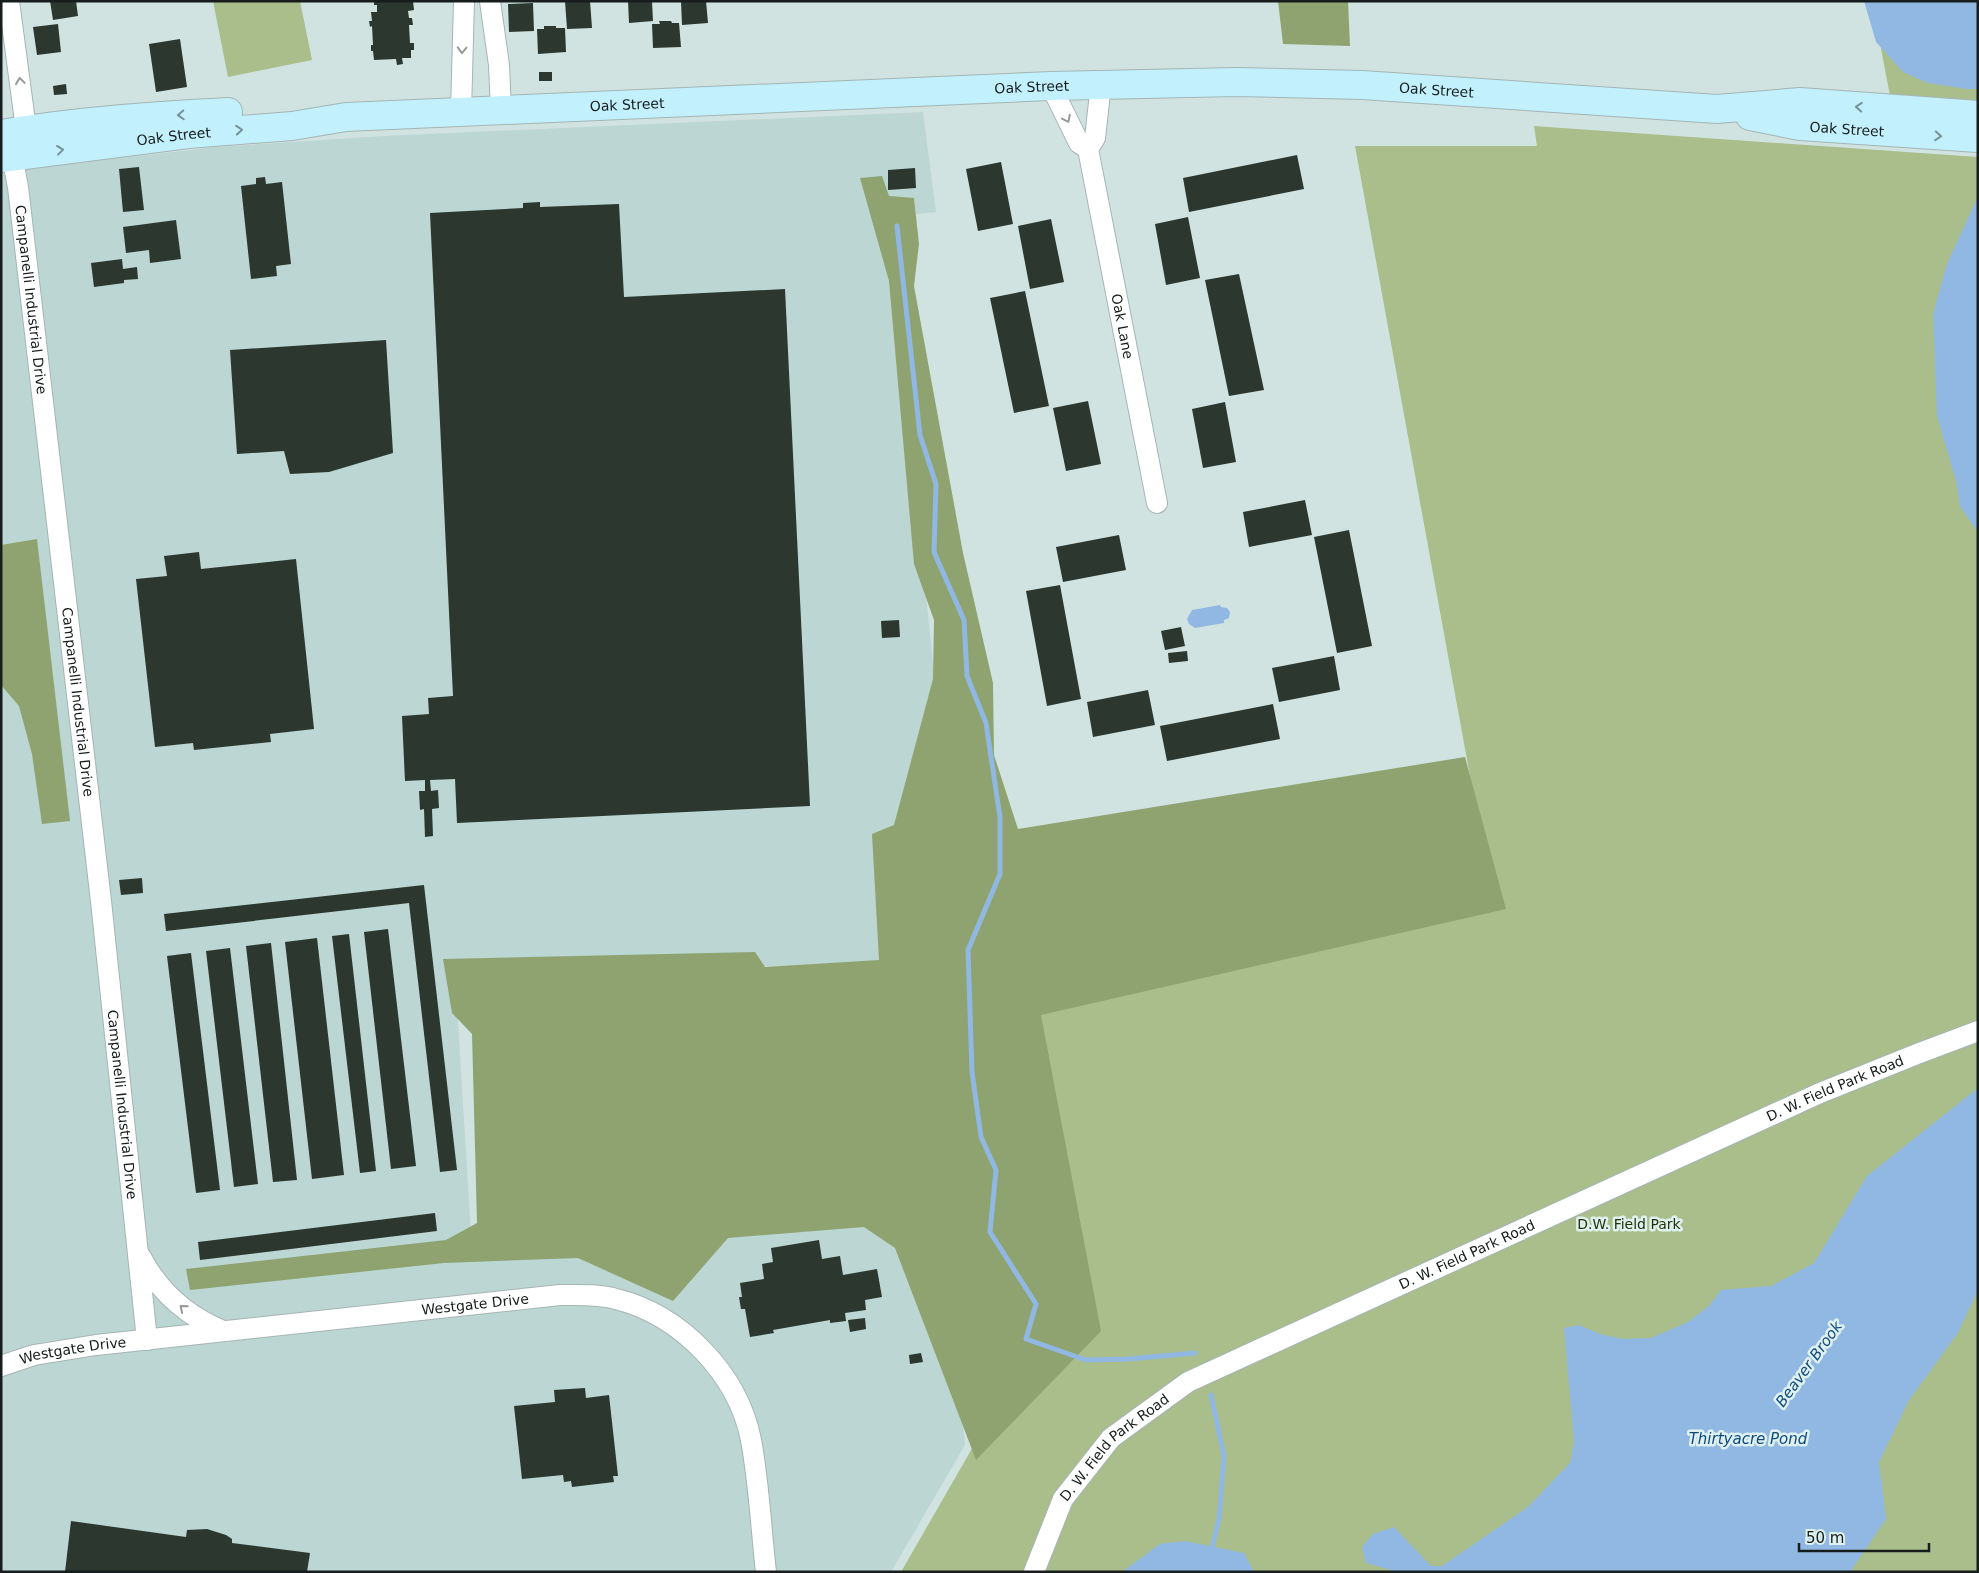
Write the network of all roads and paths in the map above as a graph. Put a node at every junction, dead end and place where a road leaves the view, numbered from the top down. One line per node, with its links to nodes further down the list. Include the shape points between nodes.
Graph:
1 (8, 1): 11 (street, Campanelli Industrial Drive, one-way to 1)
2 (464, 1): 7 (street, one-way to 7)
3 (490, 1): 6 (street, via 499,64)
4 (1102, 84): 5 (main road, Oak Street); 9 (main road, Oak Street, via 1325,83 1717,109 1800,126); 12 (street, via 1095,138)
5 (1051, 86): 6 (main road, Oak Street); 12 (street, Oak Lane, one-way to 12, via 1079,143)
6 (501, 110): 7 (main road, Oak Street)
7 (461, 112): 11 (main road, Oak Street, via 346,117 282,110 165,116)
8 (1978, 115): 9 (main road, Oak Street)
9 (1899, 121): 10 (main road, Oak Street, one-way to 10)
10 (1978, 138)
11 (8, 146): 15 (street, Campanelli Industrial Drive, via 18,187 117,1046)
12 (1088, 149): 13 (street, Oak Lane)
13 (1157, 503)
14 (1978, 1031): 20 (street, D. W. Field Park Road, via 1820,1093 1188,1382 1111,1438 1063,1499)
15 (137, 1249): 16 (street, Campanelli Industrial Drive, one-way to 15, via 188,1313 166,1294); 17 (street, Campanelli Industrial Drive)
16 (225, 1332): 17 (street, Westgate Drive); 19 (street, Westgate Drive, via 560,1295 585,1294 616,1299 645,1310 689,1336 722,1374 740,1406 750,1438 757,1482)
17 (147, 1340): 18 (street, Westgate Drive, via 61,1350)
18 (1, 1366)
19 (766, 1572)
20 (1034, 1572)

